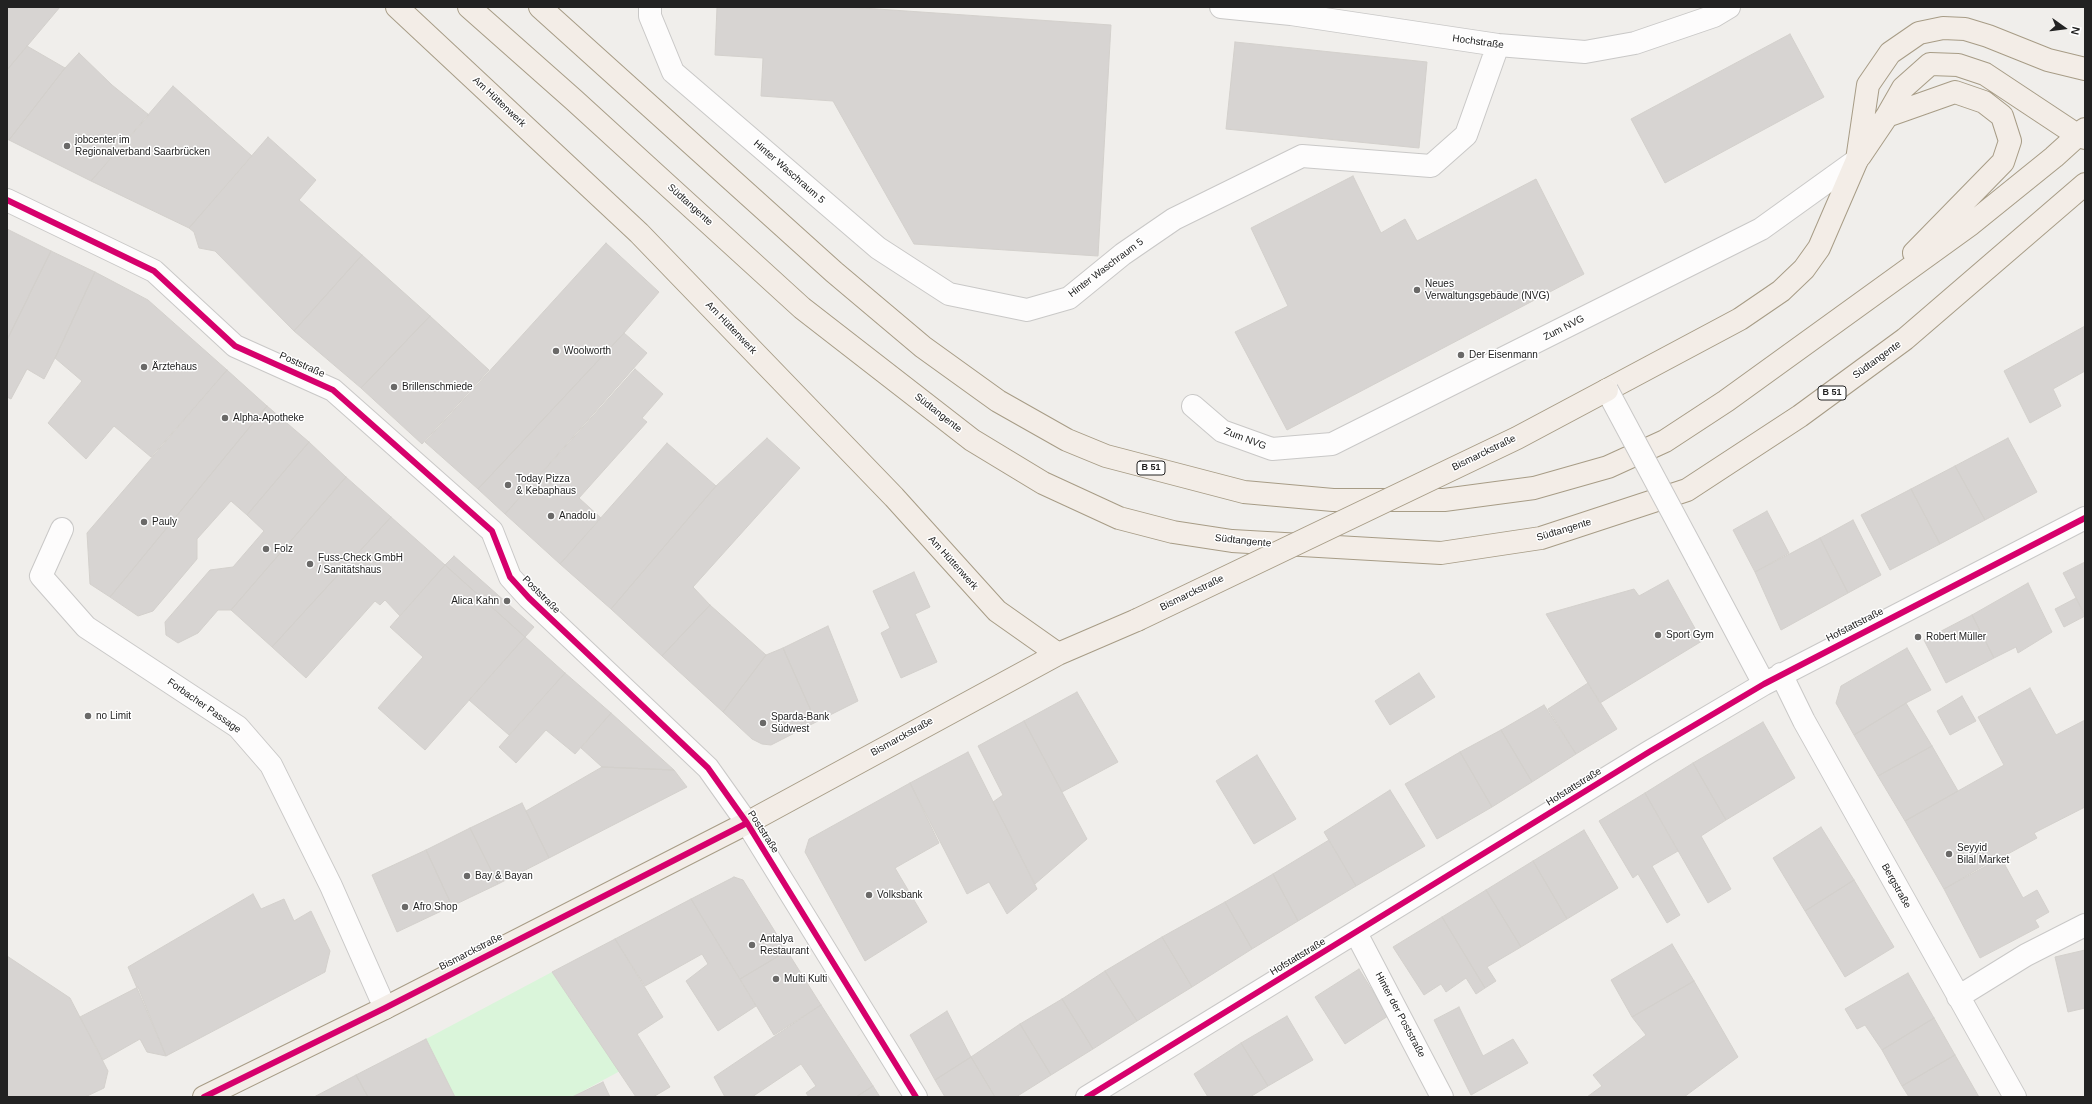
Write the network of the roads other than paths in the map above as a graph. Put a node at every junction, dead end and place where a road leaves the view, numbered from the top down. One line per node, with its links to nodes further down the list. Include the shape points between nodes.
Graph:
1 (397, 7): 19 (main road, Am Hüttenwerk, via 639,233 894,497 998,611)
2 (469, 7): 12 (main road, Südtangente / B 51, via 802,308 972,440 1043,483 1119,518 1173,532 1232,541 1441,553 1541,538 1687,490 1800,416 1905,339)
3 (540, 7): 14 (main road, B 51, via 834,272 923,347 998,401 1067,440 1106,456 1244,492 1333,500 1444,500 1534,488 1608,467 1665,441 1726,401)
4 (650, 7): 7 (street, Hinter Waschraum 5, via 650,16 673,72 878,248 949,294 1027,310 1069,298 1122,254 1174,219 1302,156 1431,166 1466,135)
5 (1221, 7): 7 (street, Hochstraße, via 1291,14)
6 (1729, 7): 7 (street, Hochstraße, via 1714,16 1635,42 1584,52)
7 (1498, 45)
8 (2085, 69): 11 (main road, via 2048,60 1965,29 1943,28 1919,33 1890,53 1868,85)
9 (1887, 116): 10 (main road, via 1904,88 1930,64 1958,65 1985,74); 11 (main road); 14 (main road, via 1955,92 1984,102 2002,116 2010,141 2003,162)
10 (2082, 134): 14 (main road, B 51, via 1971,224)
11 (1857, 160): 15 (main road, Bismarckstraße, via 1820,248 1804,270 1781,291 1740,319); 16 (street, Zum NVG, via 1761,229 1332,444 1272,449 1222,431)
12 (2085, 184)
13 (7, 200): 21 (street, Poststraße, via 154,271 235,346 333,390 492,531 510,577 535,604 708,768)
14 (1866, 300)
15 (1607, 390): 19 (main road, Bismarckstraße, bridge, via 1517,438 1137,620); 20 (street, Bergstraße, bridge, via 1698,560)
16 (1193, 406)
17 (2085, 518): 20 (street, Hofstattstraße)
18 (62, 529): 25 (street, Forbacher Passage, via 41,576 86,627 238,727 271,765 331,886)
19 (1058, 654): 21 (main road, Bismarckstraße)
20 (1772, 679): 23 (street, Hofstattstraße); 24 (street, Bergstraße, via 1804,721)
21 (747, 823): 25 (main road, Bismarckstraße); 27 (street, Poststraße)
22 (2085, 925): 24 (street, via 2026,955)
23 (1356, 933): 28 (street, Hofstattstraße); 29 (street, Hinter der Poststraße)
24 (1958, 996): 30 (street, Bergstraße)
25 (385, 1008): 26 (main road, Bismarckstraße)
26 (204, 1097)
27 (916, 1097)
28 (1087, 1097)
29 (1442, 1097)
30 (2015, 1097)

